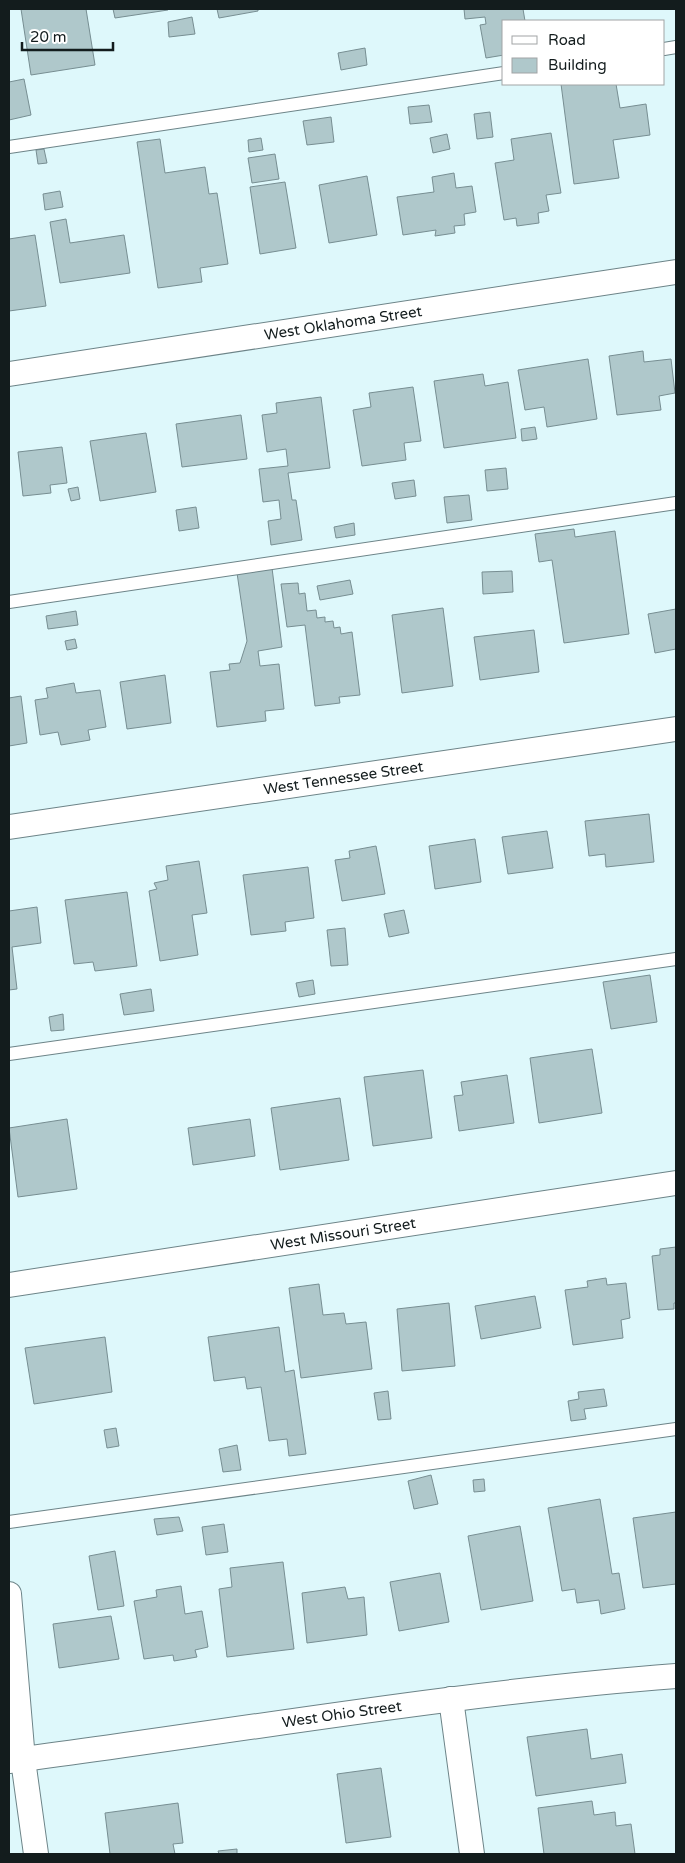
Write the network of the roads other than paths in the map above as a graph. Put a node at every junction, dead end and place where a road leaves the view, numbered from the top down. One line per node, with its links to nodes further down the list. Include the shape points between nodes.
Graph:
1 (502, 73): 2 (lane)
2 (9, 148)
3 (676, 272): 4 (street, West Oklahoma Street)
4 (9, 374)
5 (676, 503): 6 (lane)
6 (9, 602)
7 (676, 729): 8 (street, West Tennessee Street)
8 (9, 827)
9 (676, 959): 10 (lane)
10 (9, 1054)
11 (676, 1182): 12 (street, West Missouri Street)
12 (9, 1285)
13 (676, 1429): 14 (lane)
14 (9, 1522)
15 (9, 1594): 18 (street)
16 (676, 1676): 17 (street, West Ohio Street)
17 (451, 1700): 18 (street, West Ohio Street); 20 (street)
18 (16, 1760): 19 (street)
19 (36, 1854)
20 (472, 1854)

